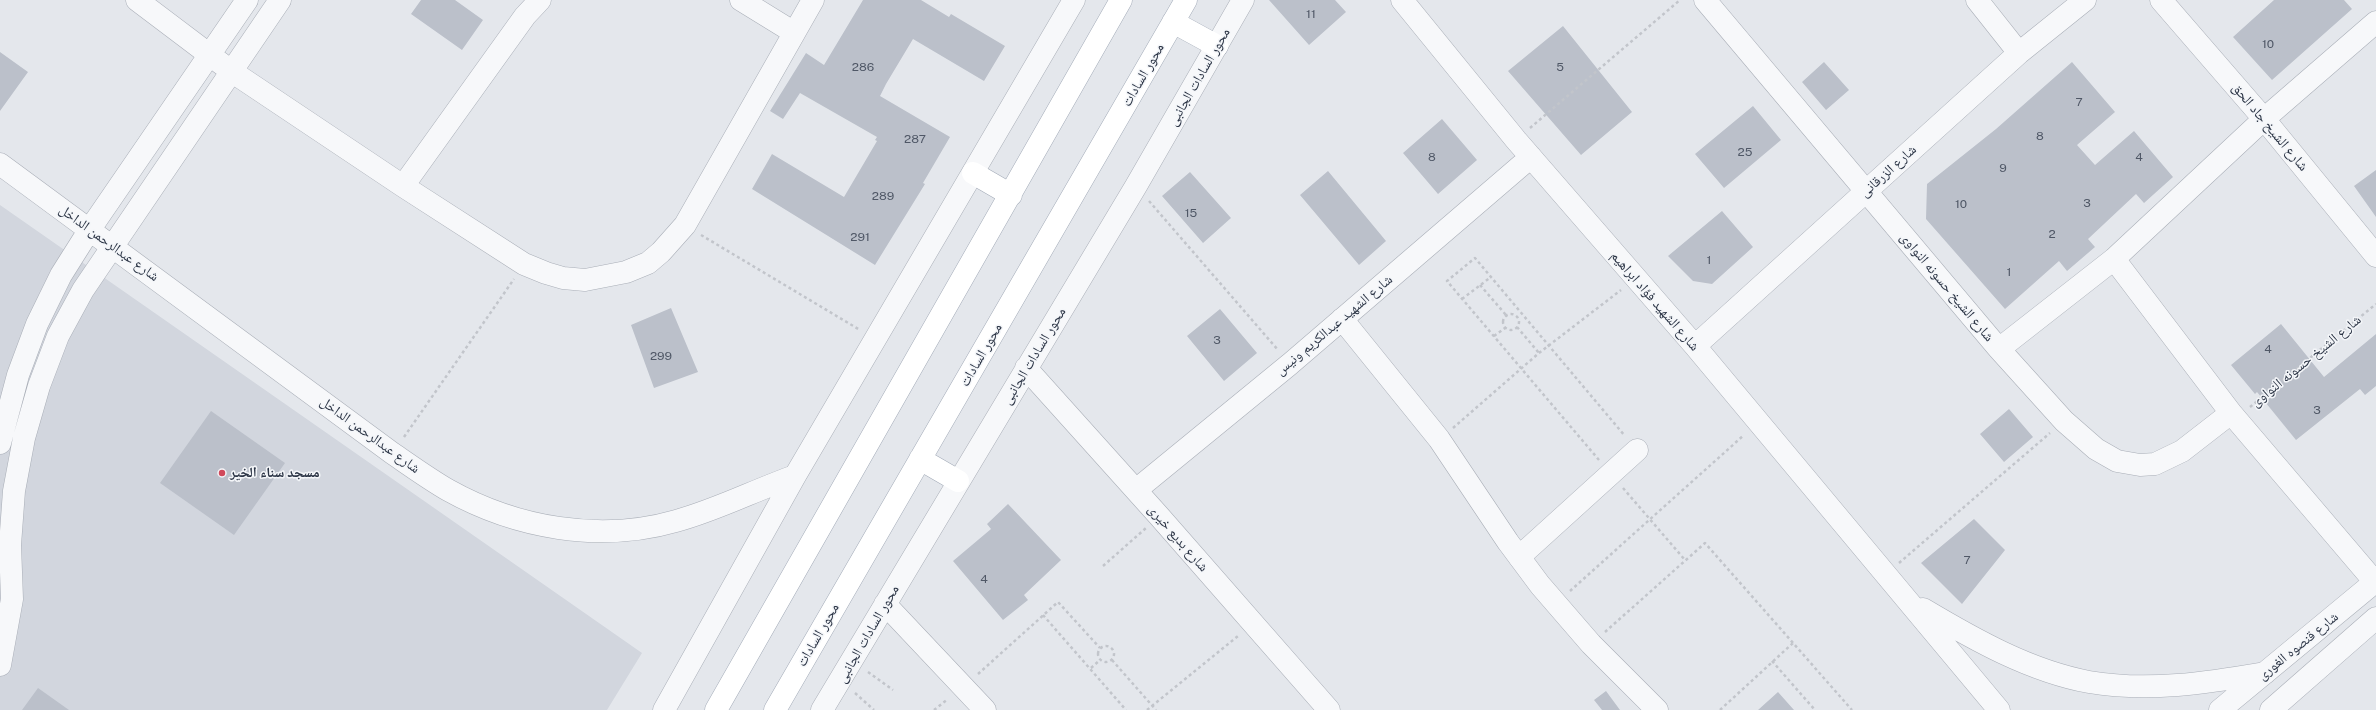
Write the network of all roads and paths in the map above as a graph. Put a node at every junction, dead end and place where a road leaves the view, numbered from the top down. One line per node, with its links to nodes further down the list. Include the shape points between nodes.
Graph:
1 (137, 0): 21 (street)
2 (247, 0): 21 (street)
3 (280, 0): 23 (street)
4 (540, 0): 29 (street, via 525,16)
5 (741, 0): 19 (street)
6 (813, 0): 19 (street)
7 (1074, 0): 28 (street)
8 (1121, 0): 32 (main road)
9 (1186, 0): 17 (main road, محور السادات)
10 (1243, 0): 20 (street, محور السادات الجانبى)
11 (1402, 0): 25 (street, شارع الشهيد فؤاد ابراهيم)
12 (1680, 0): 25 (path)
13 (1705, 0): 31 (street, شارع الشيخ حسونه النواوى)
14 (1977, 0): 22 (street)
15 (2085, 0): 22 (street, شارع الزرقانى)
16 (2161, 0): 24 (street, شارع الشيخ جاد الحق)
17 (1173, 22): 20 (main road); 66 (main road, محور السادات)
18 (2376, 22): 24 (street)
19 (793, 32): 33 (street)
20 (1217, 46): 30 (street, محور السادات الجانبى)
21 (209, 53): 23 (street); 34 (street)
22 (2019, 53): 31 (street, شارع الزرقانى)
23 (231, 71): 29 (street); 35 (street)
24 (2264, 119): 36 (street, شارع الشيخ جاد الحق); 37 (street)
25 (1516, 140): 26 (street, شارع الشهيد فؤاد ابراهيم)
26 (1531, 158): 40 (street, شارع الشهيد فؤاد ابراهيم); 47 (street, شارع الشهيد عبدالكريم ونيس)
27 (0, 164): 34 (street, شارع عبدالرحمن الداخل)
28 (973, 172): 32 (main road); 51 (street)
29 (404, 186): 38 (street)
30 (1136, 186): 56 (path); 57 (street, محور السادات الجانبى)
31 (1867, 190): 53 (street, شارع الزرقانى); 54 (street, شارع الشيخ حسونه النواوى)
32 (1011, 195): 100 (main road)
33 (685, 225): 38 (street, via 648,263 620,274 585,280 563,278); 51 (path)
34 (90, 229): 35 (street, شارع عبدالرحمن الداخل); 63 (street, via 61,275 37,324 18,375)
35 (114, 246): 65 (street, شارع عبدالرحمن الداخل); 91 (street, via 83,290 58,336 39,386 24,438 10,545 12,599)
36 (2376, 256)
37 (2114, 259): 54 (street); 59 (street)
38 (524, 264): 65 (path)
39 (1491, 277): 41 (path); 42 (path, via 1475,258 1447,281); 44 (path)
40 (1635, 279): 52 (path); 53 (street, شارع الشهيد فؤاد ابراهيم)
41 (1480, 285): 42 (path); 45 (path)
42 (1462, 299): 50 (path)
43 (2376, 304): 59 (path, شارع الشيخ حسونه النواوى)
44 (1522, 314): 46 (path); 52 (path)
45 (1506, 315): 46 (path, via 1512,313); 49 (path, via 1503,321)
46 (1518, 317): 48 (path)
47 (1342, 319): 56 (street, شارع الشهيد عبدالكريم ونيس); 62 (street)
48 (1517, 327): 49 (path, via 1511,330); 55 (path)
49 (1505, 328): 50 (path)
50 (1494, 336): 58 (path)
51 (876, 339): 68 (street)
52 (1549, 346): 55 (path); 64 (path)
53 (1695, 346): 61 (street, شارع الشهيد فؤاد ابراهيم)
54 (1999, 349): 60 (street, شارع الشيخ حسونه النواوى)
55 (1539, 353): 58 (path)
56 (1290, 364): 70 (street, شارع الشهيد عبدالكريم ونيس)
57 (1026, 368): 69 (street, محور السادات الجانبى); 70 (street, شارع بديع خيرى)
58 (1521, 368): 62 (path); 67 (path)
59 (2234, 416): 60 (street, شارع الشيخ حسونه النواوى, via 2182,451 2155,464 2140,465 2107,457); 77 (street)
60 (2064, 421): 76 (path)
61 (1758, 423): 72 (path); 76 (street, شارع الشهيد فؤاد ابراهيم)
62 (1439, 439): 73 (street)
63 (0, 443)
64 (1637, 450): 67 (street)
65 (392, 453): 68 (street, شارع عبدالرحمن الداخل, via 443,487 473,502 522,521 572,530 642,528 675,522)
66 (920, 459): 69 (main road); 101 (main road, محور السادات)
67 (1610, 473): 72 (path); 73 (street)
68 (795, 476): 99 (street)
69 (958, 480): 79 (street, محور السادات الجانبى)
70 (1136, 490): 71 (street, شارع بديع خيرى)
71 (1159, 516): 75 (path); 83 (street, شارع بديع خيرى)
72 (1648, 519): 74 (path); 80 (path)
73 (1519, 557): 80 (street)
74 (1685, 560): 84 (path, via 1705,543); 85 (path)
75 (1103, 566)
76 (1886, 574): 78 (street, شارع الشهيد فؤاد ابراهيم)
77 (2376, 582): 93 (street, شارع قنصوه الغورى)
78 (1910, 601): 93 (street, شارع الشهيد فؤاد ابراهيم, via 1962,632 2024,662 2091,682 2174,686); 98 (street, شارع الشهيد فؤاد ابراهيم)
79 (885, 604): 89 (street, محور السادات الجانبى); 95 (street)
80 (1556, 604): 85 (street)
81 (1043, 615): 86 (path, via 1058,602); 92 (path); 95 (path)
82 (2376, 618): 115 (street, شارع قنصوه الغورى)
83 (1253, 624): 97 (path); 109 (street, شارع بديع خيرى)
84 (1793, 643): 90 (path); 113 (path)
85 (1591, 644): 110 (street)
86 (1100, 648): 87 (path, via 1097,656); 88 (path, via 1112,648)
87 (1100, 660): 88 (path); 92 (path)
88 (1112, 660): 97 (path)
89 (853, 661): 94 (street, محور السادات الجانبى); 96 (path)
90 (1772, 661): 111 (path); 112 (path)
91 (0, 665)
92 (1091, 668): 106 (path)
93 (2265, 673): 114 (street, شارع قنصوه الغورى)
94 (841, 680): 102 (street, محور السادات الجانبى); 103 (path)
95 (963, 686): 104 (path); 105 (street)
96 (893, 690)
97 (1152, 706): 107 (path); 108 (path)
98 (1989, 707)
99 (664, 710)
100 (716, 710)
101 (775, 710)
102 (822, 710)
103 (874, 710)
104 (934, 710)
105 (985, 710)
106 (1126, 710)
107 (1147, 710)
108 (1156, 710)
109 (1329, 710)
110 (1657, 710)
111 (1720, 710)
112 (1815, 710)
113 (1852, 710)
114 (2220, 710)
115 (2271, 710)

